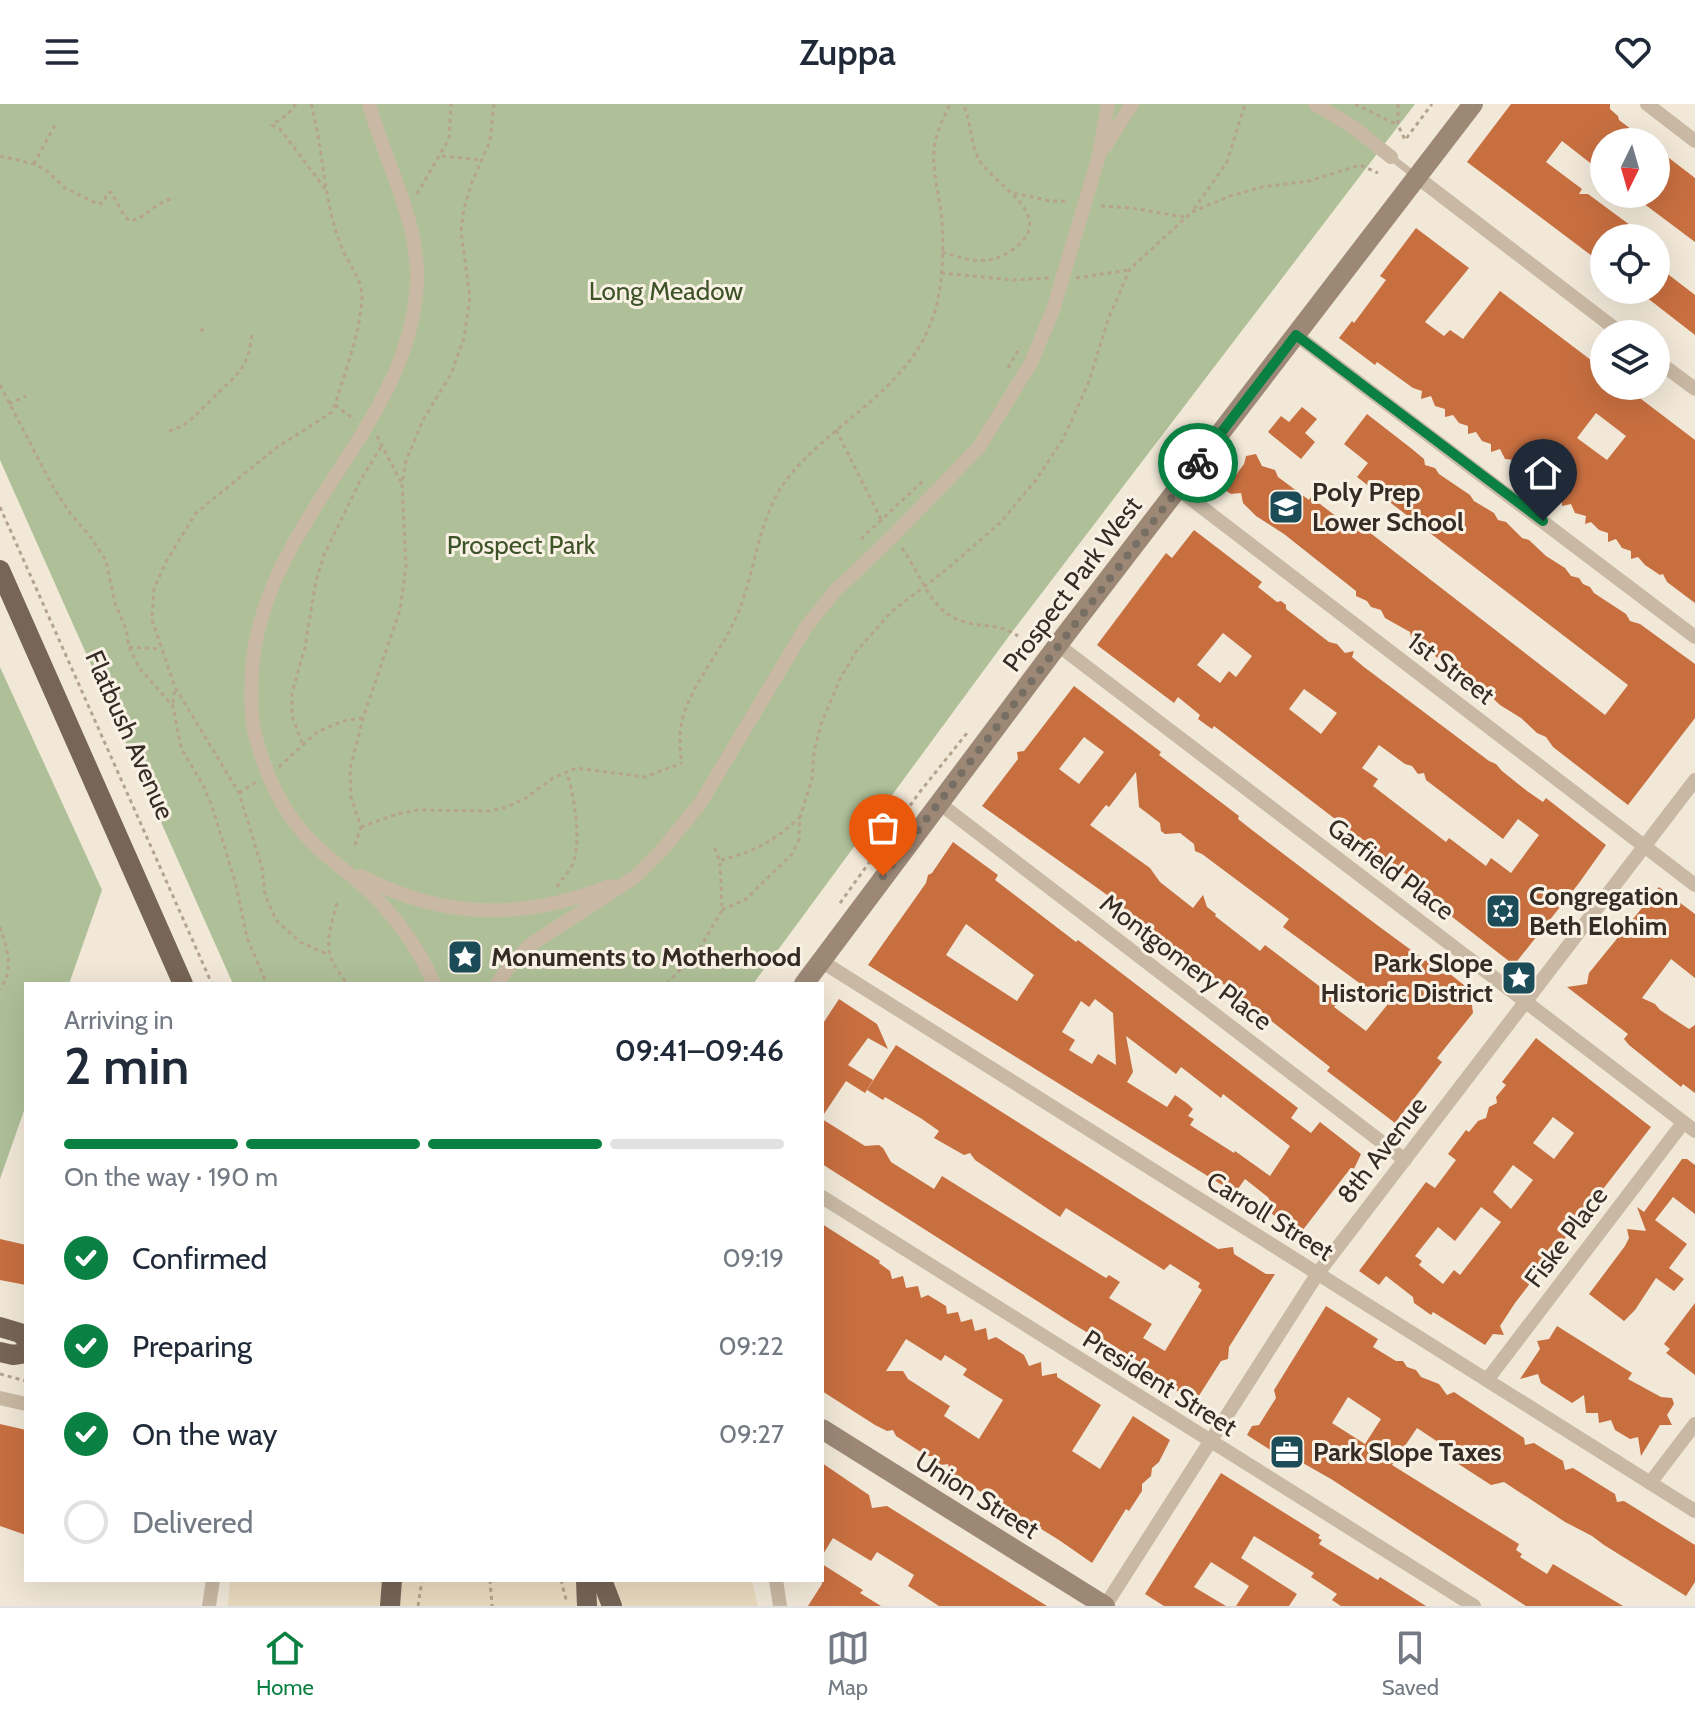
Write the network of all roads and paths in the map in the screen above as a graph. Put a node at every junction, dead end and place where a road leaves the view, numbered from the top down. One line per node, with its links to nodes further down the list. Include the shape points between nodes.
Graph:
1 (296, 104): 28 (path, via 272,125)
2 (311, 104): 28 (path)
3 (369, 104): 33 (street)
4 (451, 104): 21 (path, via 449,139)
5 (494, 104): 24 (path)
6 (950, 104): 36 (path, via 935,140)
7 (963, 104): 29 (path, via 979,159)
8 (1108, 104): 23 (street)
9 (1132, 104): 23 (street)
10 (1245, 104): 34 (path, via 1227,162)
11 (1315, 104): 22 (street)
12 (1355, 104): 18 (path)
13 (1398, 104): 18 (path)
14 (1432, 104): 18 (path, via 1405,140)
15 (1473, 104): 27 (street, Prospect Park West)
16 (1647, 104): 19 (street)
17 (56, 123): 25 (path)
18 (1398, 125)
19 (1695, 141)
20 (0, 156): 25 (path)
21 (441, 156): 24 (path); 33 (path)
22 (1391, 157): 27 (lane)
23 (1098, 159): 39 (street)
24 (482, 160): 58 (path, via 461,232 470,297 464,338 451,374 413,441)
25 (34, 164): 30 (path, via 98,204 111,192 131,221)
26 (1378, 173): 34 (path, via 1360,165 1309,181 1262,187)
27 (1417, 177): 41 (street); 45 (street, Prospect Park West)
28 (326, 190): 70 (path, via 362,296 335,405 196,513 154,588 152,620)
29 (1014, 193): 31 (path); 36 (path, via 1029,222 1015,249 990,261)
30 (175, 198)
31 (1057, 201)
32 (1110, 207): 35 (path)
33 (406, 211): 84 (street, via 417,277 400,358 281,566 253,663 252,713 268,774 293,820)
34 (1192, 212): 35 (path)
35 (1185, 217): 37 (path)
36 (942, 252): 38 (path)
37 (1130, 269): 39 (path); 65 (path, via 1078,409 1036,480 1000,523)
38 (941, 273): 40 (path, via 1048,278); 53 (path, via 938,303 917,349 887,385)
39 (1063, 279): 62 (street, via 1031,363 997,420 979,447)
40 (1045, 286)
41 (1604, 320)
42 (200, 330): 43 (path)
43 (207, 330)
44 (252, 332): 54 (path, via 243,369 193,420)
45 (1296, 335): 59 (street, Prospect Park West); 67 (street)
46 (1022, 342): 48 (path)
47 (1670, 370): 50 (street)
48 (1004, 376)
49 (0, 385): 52 (path)
50 (1695, 389)
51 (26, 396): 52 (path)
52 (9, 404): 69 (path, via 53,487 106,561)
53 (836, 429): 61 (path); 76 (path, via 787,478 773,504 738,613 682,720 681,761 645,777 589,768)
54 (169, 431)
55 (379, 437): 56 (path)
56 (383, 444): 58 (path); 74 (path, via 360,481 316,581 292,693 292,716)
57 (926, 478): 61 (path)
58 (402, 483): 73 (path, via 406,566 400,610)
59 (1178, 489): 68 (street, Prospect Park West); 83 (street, 1st Street)
60 (0, 507): 95 (path, Flatbush Avenue)
61 (881, 522): 62 (path); 63 (path)
62 (893, 536): 65 (path); 86 (street, via 806,627 701,802)
63 (861, 539)
64 (0, 570): 94 (main road, Flatbush Avenue)
65 (925, 586): 66 (path, via 950,617 1005,627); 79 (path, via 872,632 840,679 821,724)
66 (1018, 636)
67 (1695, 637)
68 (1058, 645): 78 (street, Prospect Park West); 103 (street, Garfield Place)
69 (129, 647): 70 (path); 72 (path, via 140,669)
70 (160, 649): 71 (path)
71 (175, 687): 72 (path); 92 (path, via 239,793 276,920 300,942)
72 (173, 706): 96 (path, via 181,748 212,806 247,938)
73 (363, 718): 74 (path, via 332,725); 80 (path, via 350,769 351,797)
74 (302, 743): 75 (path)
75 (287, 761)
76 (566, 771): 80 (path, via 504,808 418,810); 88 (path, via 576,852)
77 (1695, 780): 83 (street, 8th Avenue)
78 (939, 803): 93 (street, Prospect Park West); 105 (street, Montgomery Place)
79 (800, 817): 85 (path, via 777,838); 90 (path, via 792,854 746,899)
80 (361, 827): 82 (path)
81 (713, 844): 85 (path)
82 (355, 845)
83 (1645, 846): 87 (street, 1st Street); 103 (street, 8th Avenue)
84 (332, 860): 86 (street, via 404,896 481,911 541,907); 98 (street, via 394,918)
85 (720, 861): 90 (path)
86 (635, 877): 99 (street, via 530,945)
87 (1695, 885)
88 (556, 891)
89 (337, 903): 92 (path)
90 (722, 910): 100 (path, via 700,948)
91 (0, 927): 102 (path, via 10,959)
92 (327, 954): 97 (path)
93 (821, 961): 101 (street, Prospect Park West); 107 (street, Carroll Street)
94 (182, 982)
95 (211, 982)
96 (266, 982)
97 (347, 982)
98 (433, 982)
99 (498, 982)
100 (669, 982)
101 (805, 982)
102 (0, 989)
103 (1526, 1002): 104 (street, Garfield Place); 105 (street, 8th Avenue)
104 (1689, 1127): 114 (street, Fiske Place)
105 (1405, 1160): 107 (street, 8th Avenue)
106 (824, 1198): 119 (street, President Street)
107 (1318, 1273): 114 (street, Carroll Street); 119 (street, 8th Avenue)
108 (0, 1327): 109 (main road)
109 (24, 1337)
110 (0, 1352): 111 (main road)
111 (24, 1353)
112 (0, 1374): 113 (path)
113 (24, 1380)
114 (1487, 1380): 120 (street, Carroll Street)
115 (0, 1398): 116 (street)
116 (24, 1404)
117 (1695, 1424): 120 (street)
118 (824, 1430): 138 (street, Union Street)
119 (1209, 1442): 138 (street, 8th Avenue); 139 (street, President Street)
120 (1650, 1483): 121 (street, Carroll Street)
121 (1695, 1511)
122 (213, 1582): 130 (street)
123 (392, 1582): 131 (main road)
124 (422, 1582): 132 (path)
125 (490, 1582): 133 (path)
126 (562, 1582): 134 (path)
127 (586, 1582): 135 (main road)
128 (603, 1582): 136 (main road)
129 (776, 1582): 137 (street)
130 (209, 1606)
131 (390, 1606)
132 (418, 1606)
133 (492, 1606)
134 (568, 1606)
135 (587, 1606)
136 (612, 1606)
137 (780, 1606)
138 (1105, 1606)
139 (1474, 1606)

